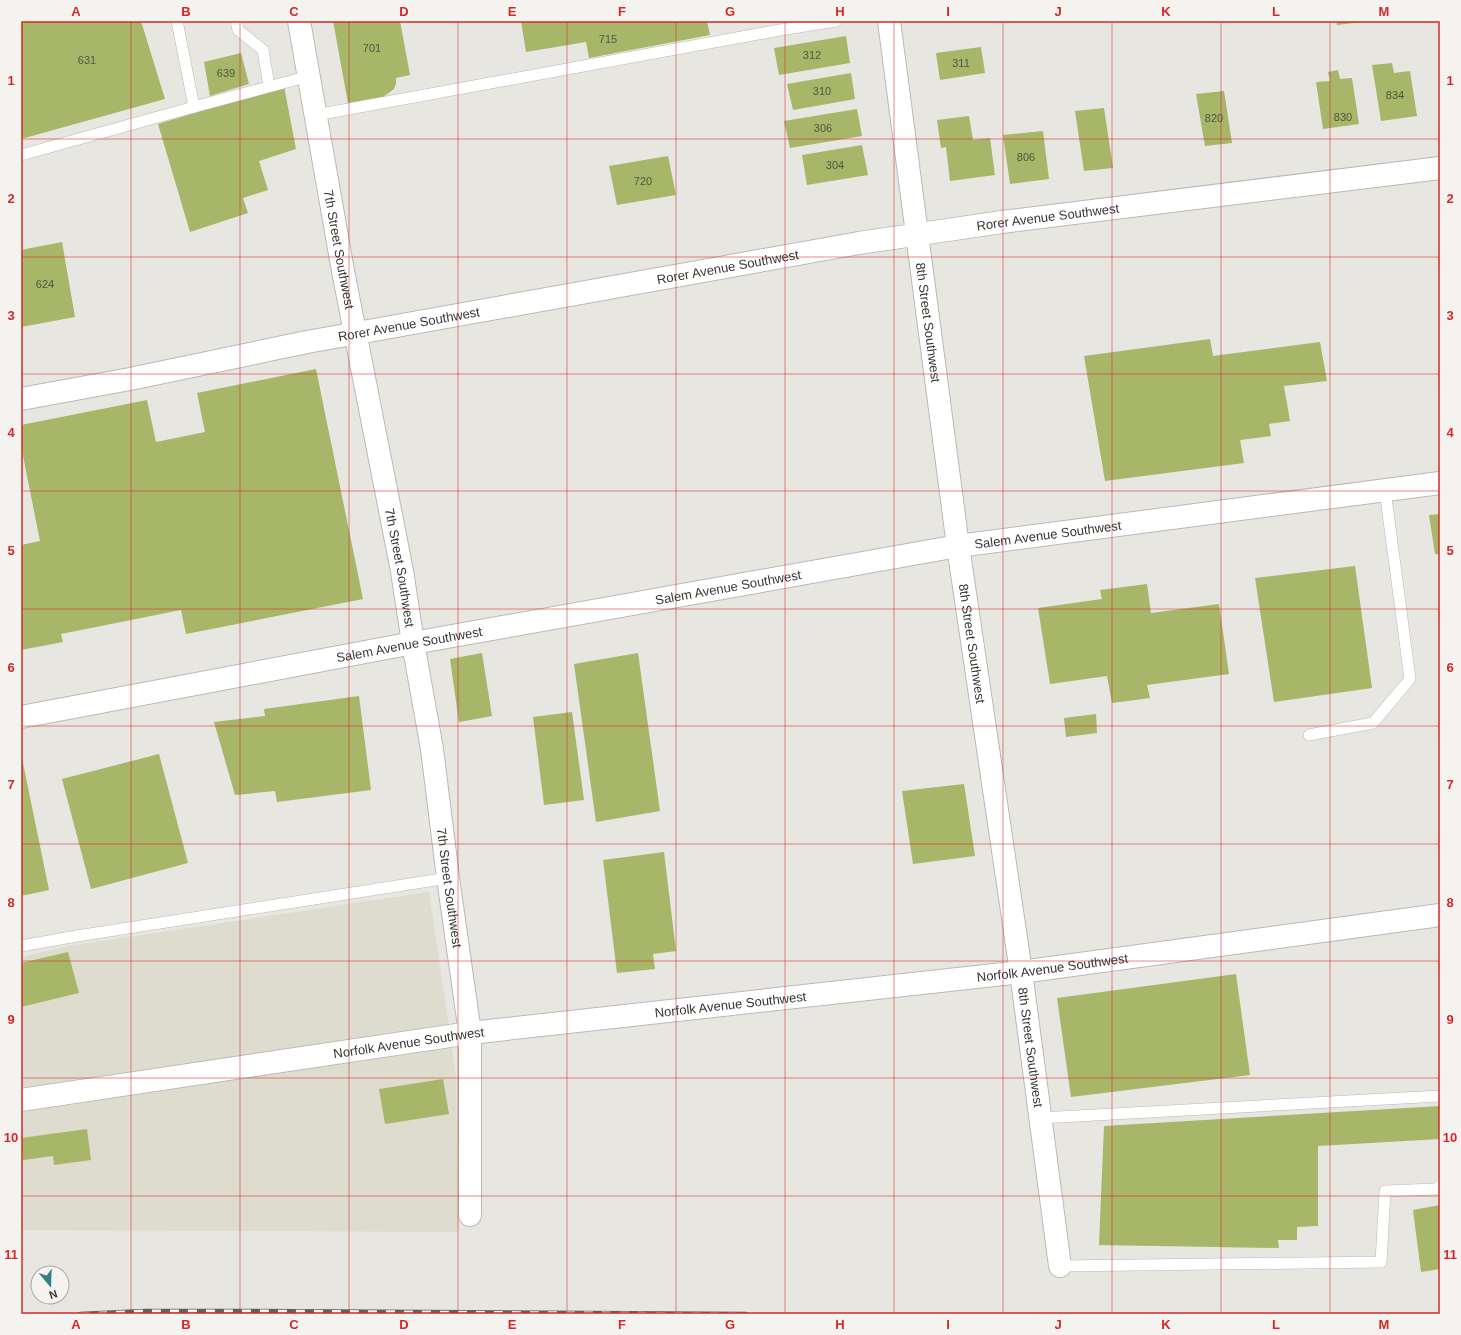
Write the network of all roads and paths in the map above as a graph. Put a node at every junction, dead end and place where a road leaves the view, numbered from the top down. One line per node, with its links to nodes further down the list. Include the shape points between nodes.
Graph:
1 (177, 21): 8 (lane)
2 (236, 21): 7 (lane, via 238,30 263,50)
3 (299, 21): 6 (street, 7th Street Southwest)
4 (836, 21): 9 (lane)
5 (888, 21): 12 (street, 8th Street Southwest)
6 (309, 76): 7 (lane); 9 (street, 7th Street Southwest)
7 (270, 86): 8 (lane)
8 (194, 107): 10 (lane)
9 (316, 115): 13 (street, 7th Street Southwest)
10 (21, 155)
11 (1440, 168): 12 (street, Rorer Avenue Southwest)
12 (916, 235): 13 (street, Rorer Avenue Southwest, via 859,243); 17 (street, 8th Street Southwest)
13 (356, 334): 14 (street, Rorer Avenue Southwest); 18 (street, 7th Street Southwest)
14 (21, 399)
15 (1440, 483): 16 (street, Salem Avenue Southwest)
16 (1385, 490): 17 (street, Salem Avenue Southwest); 20 (lane, via 1410,679 1373,723)
17 (958, 546): 18 (street, Salem Avenue Southwest); 24 (street, 8th Street Southwest)
18 (414, 643): 19 (street, Salem Avenue Southwest); 21 (street, 7th Street Southwest, via 432,749)
19 (21, 716)
20 (1309, 735)
21 (448, 878): 23 (lane); 25 (street, 7th Street Southwest)
22 (1440, 915): 24 (street, Norfolk Avenue Southwest)
23 (21, 946)
24 (1021, 972): 25 (street, Norfolk Avenue Southwest); 28 (street, 8th Street Southwest)
25 (470, 1033): 27 (street, Norfolk Avenue Southwest); 30 (street, 7th Street Southwest)
26 (1440, 1096): 28 (lane)
27 (21, 1100)
28 (1040, 1118): 31 (street, 8th Street Southwest)
29 (1440, 1186): 31 (lane, via 1436,1189 1385,1191 1381,1262)
30 (470, 1215)
31 (1060, 1266)

